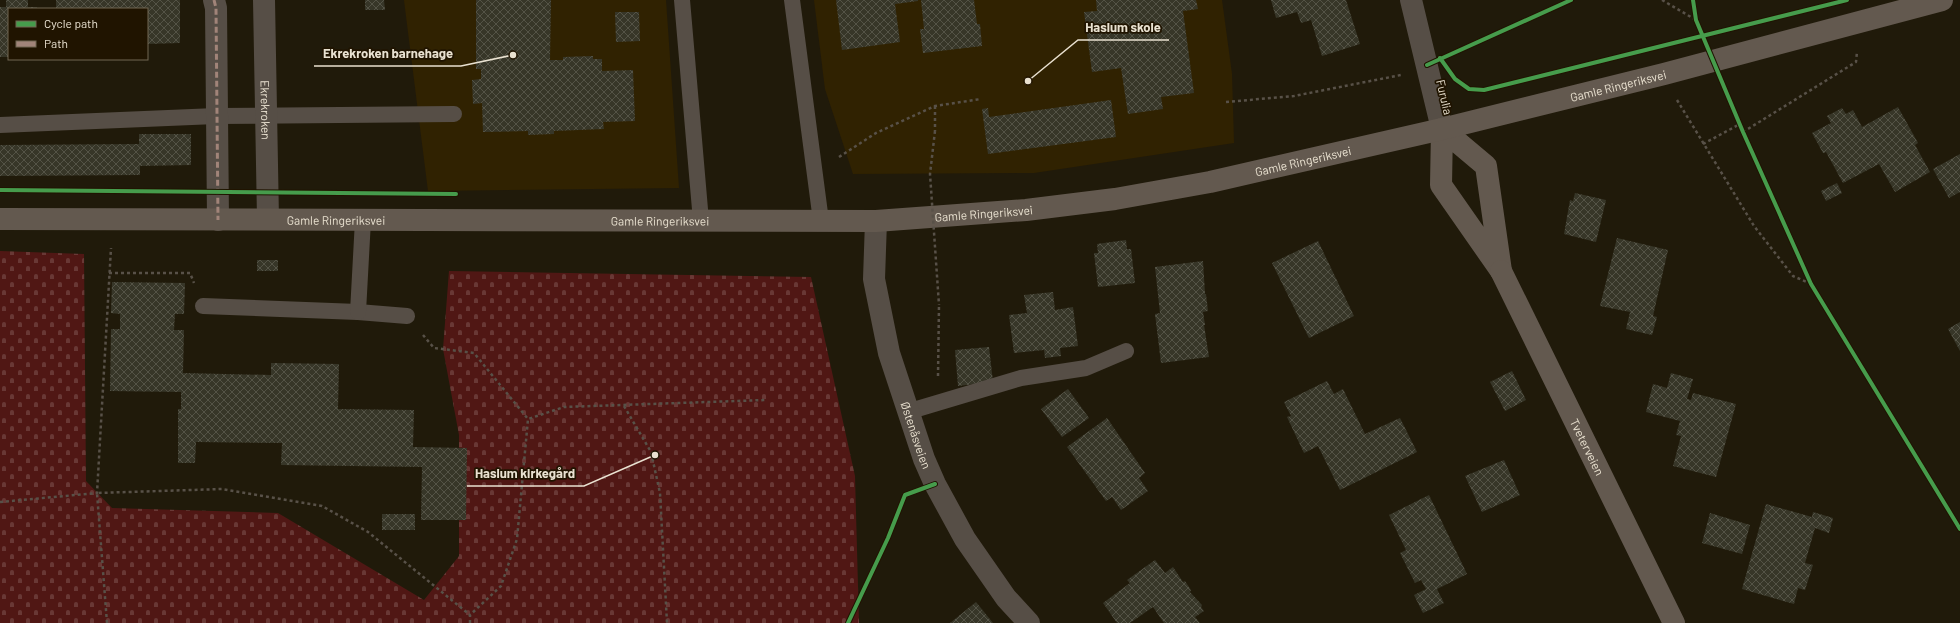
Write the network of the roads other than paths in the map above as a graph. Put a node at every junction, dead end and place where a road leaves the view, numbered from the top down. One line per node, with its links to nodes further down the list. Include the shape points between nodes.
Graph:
1 (214, 0): 8 (street)
2 (264, 0): 9 (street, Ekrekroken)
3 (682, 0): 16 (lane)
4 (792, 0): 17 (lane)
5 (1410, 0): 11 (street, Furulia)
6 (1942, 0): 11 (main road, Gamle Ringeriksvei, via 1664,74)
7 (454, 114): 9 (lane)
8 (216, 116): 9 (lane); 10 (lane); 14 (street)
9 (267, 116): 13 (street, Ekrekroken)
10 (0, 124)
11 (1442, 129): 18 (main road, Gamle Ringeriksvei, via 1210,182 1115,199 1026,210); 19 (main road, Tveterveien, via 1441,185); 19 (main road, Tveterveien, via 1486,166)
12 (0, 219): 14 (main road, Gamle Ringeriksvei)
13 (268, 219): 14 (main road, Gamle Ringeriksvei); 15 (main road, Gamle Ringeriksvei)
14 (218, 220)
15 (363, 220): 16 (main road, Gamle Ringeriksvei); 21 (lane)
16 (701, 221): 17 (main road, Gamle Ringeriksvei)
17 (821, 221): 18 (main road, Gamle Ringeriksvei)
18 (876, 221): 24 (street, Østenåsveien, via 874,279 889,353)
19 (1501, 271): 26 (main road, Tveterveien)
20 (203, 306): 21 (lane)
21 (358, 312): 22 (lane)
22 (407, 316)
23 (1126, 351): 24 (lane, via 1086,368 1021,378)
24 (907, 412): 25 (street, Østenåsveien, via 935,484 965,540 1006,598)
25 (1029, 623)
26 (1674, 623)

